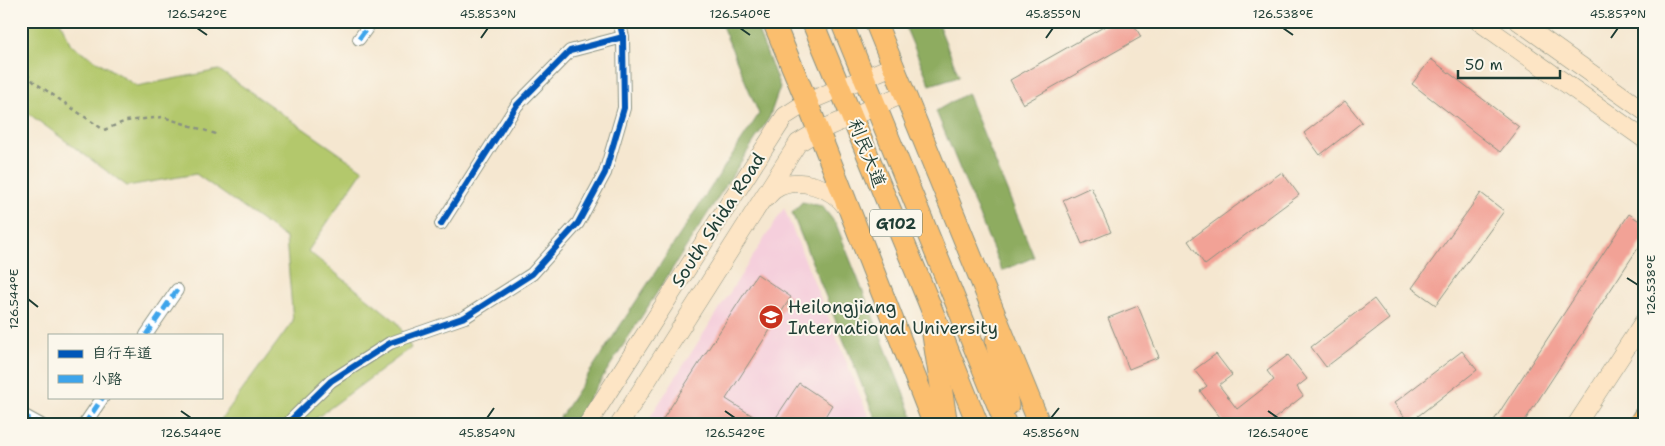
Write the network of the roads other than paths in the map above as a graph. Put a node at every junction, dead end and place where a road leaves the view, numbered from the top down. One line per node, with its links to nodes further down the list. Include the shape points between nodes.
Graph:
1 (372, 21): 10 (street)
2 (620, 21): 9 (street)
3 (773, 21): 15 (highway)
4 (812, 21): 13 (highway, 利民大道 / G102)
5 (841, 21): 12 (highway, 利民大道 / G102)
6 (875, 21): 11 (highway)
7 (1478, 21): 20 (main road)
8 (1518, 21): 17 (main road)
9 (623, 37): 23 (street, via 570,51 516,105); 34 (street, via 624,108 605,173 578,224 532,274 465,317 390,343 332,381)
10 (359, 39)
11 (893, 66): 12 (main road, South Shida Road); 14 (highway)
12 (864, 78): 13 (main road, South Shida Road); 16 (highway, 利民大道 / G102)
13 (841, 88): 15 (main road, South Shida Road); 18 (highway, 利民大道 / G102)
14 (904, 94): 16 (main road, South Shida Road); 26 (highway)
15 (807, 102): 19 (highway); 35 (main road, South Shida Road, via 785,116)
16 (876, 107): 18 (main road, South Shida Road); 40 (highway, 利民大道 / G102)
17 (1644, 111)
18 (852, 117): 19 (main road, South Shida Road); 25 (highway, 利民大道 / G102)
19 (818, 131): 21 (main road, South Shida Road, via 798,143); 22 (highway)
20 (1644, 139)
21 (756, 207): 22 (main road, via 774,190 803,184 829,191); 36 (main road, South Shida Road)
22 (850, 212): 37 (highway)
23 (441, 224)
24 (177, 290): 28 (street)
25 (927, 298): 38 (highway); 39 (highway, 利民大道 / G102)
26 (989, 300): 41 (highway); 42 (highway)
27 (1644, 321): 43 (main road)
28 (147, 334)
29 (102, 398): 33 (street)
30 (21, 414): 32 (street)
31 (1644, 417): 44 (highway)
32 (41, 425)
33 (84, 425)
34 (289, 425)
35 (587, 425)
36 (618, 425)
37 (934, 425)
38 (947, 425)
39 (978, 425)
40 (1006, 425)
41 (1011, 425)
42 (1040, 425)
43 (1576, 425)
44 (1639, 425)

